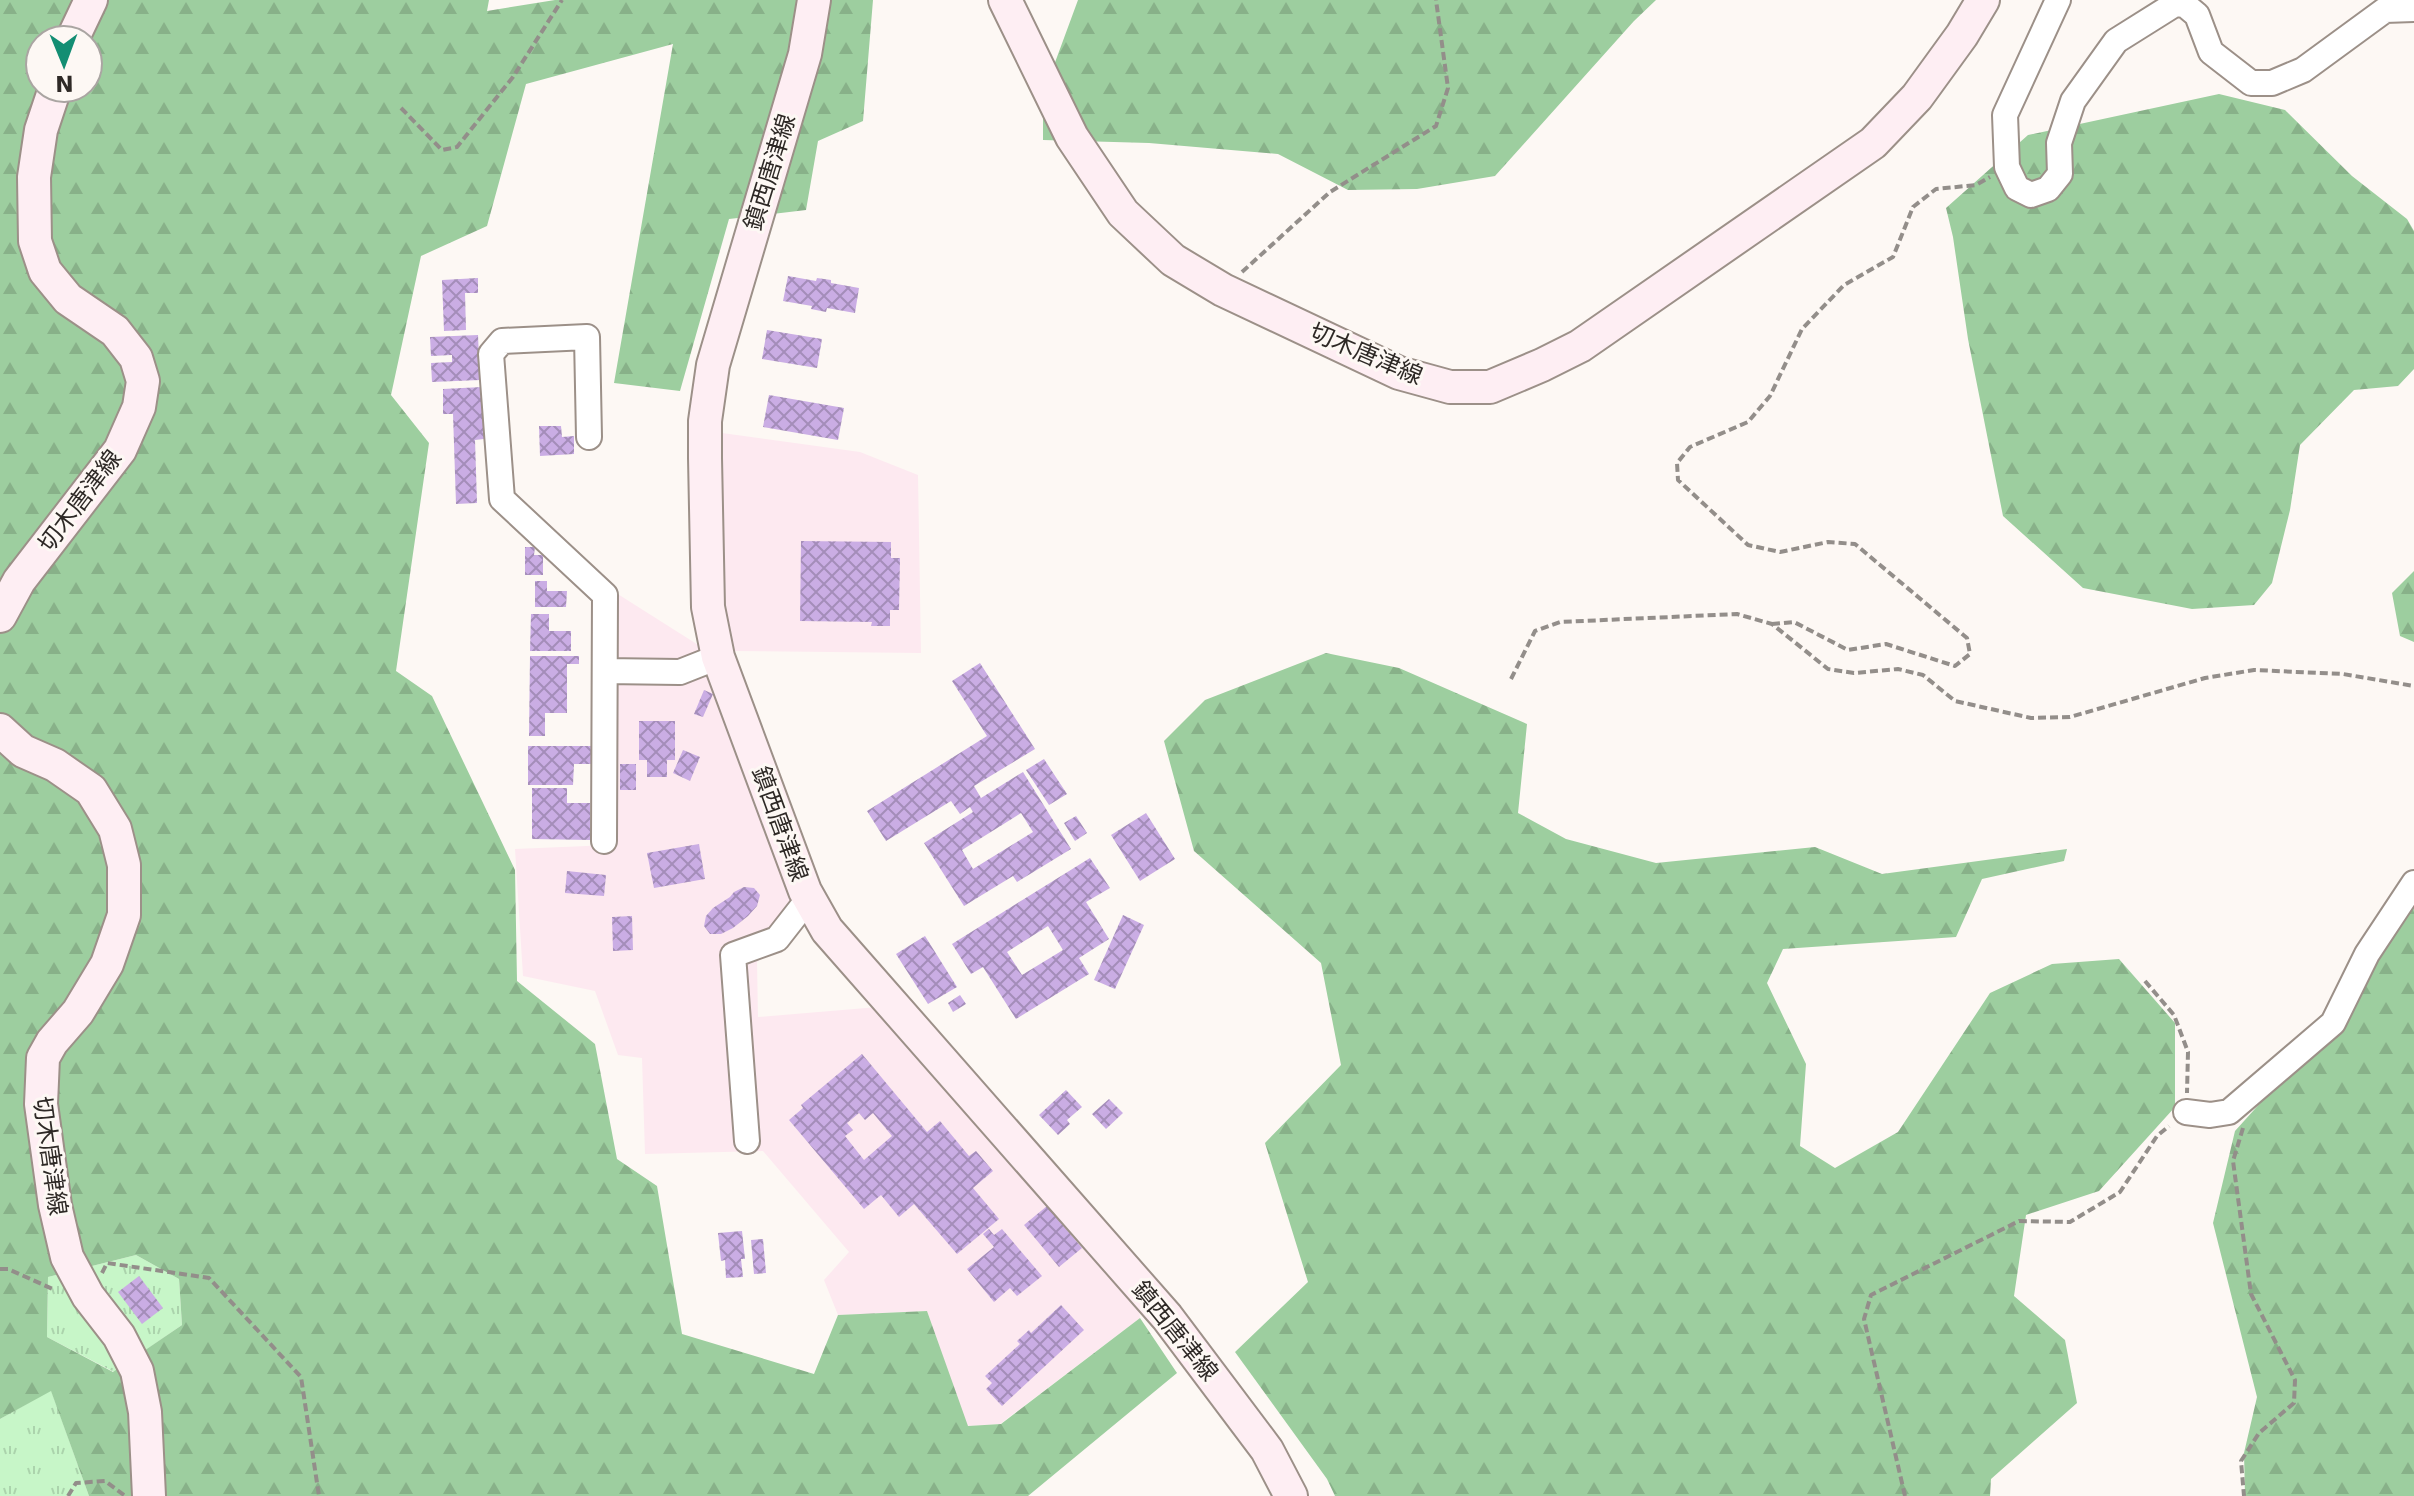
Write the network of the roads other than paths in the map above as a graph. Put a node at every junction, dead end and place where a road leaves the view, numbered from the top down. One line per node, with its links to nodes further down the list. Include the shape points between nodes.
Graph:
1 (91, 0): 7 (main road)
2 (814, 0): 11 (main road, 鎮西唐津線, via 805,54 713,365 705,458 708,607)
3 (1005, 0): 4 (main road, 切木唐津線, via 1072,137 1123,213 1173,260 1223,290 1399,373 1450,387 1490,387 1580,346 1873,143 1917,97)
4 (1983, 0)
5 (2058, 0): 6 (street, via 2005,115 2007,167 2017,188 2031,195 2048,189 2060,174 2059,143 2073,101 2116,41 2175,4 2197,15 2211,52 2251,83 2272,83 2303,70 2385,10)
6 (2414, 9)
7 (80, 24)
8 (50, 104): 10 (main road, 切木唐津線, via 34,177 35,241 45,271 68,299 115,331 136,358 143,381 139,407 120,450 19,581)
9 (589, 437): 12 (street, via 587,337 502,341 491,354 502,499 605,595)
10 (0, 616)
11 (718, 657): 12 (street, via 680,672); 16 (main road, 鎮西唐津線)
12 (605, 671): 14 (street)
13 (0, 730): 19 (main road, 切木唐津線, via 23,751 91,790 115,829 124,865 124,915 107,964 43,1058 41,1104 67,1257 137,1371 145,1412)
14 (604, 841)
15 (2414, 883): 17 (street, via 2367,954 2333,1023 2229,1112)
16 (809, 898): 18 (street, via 777,939 733,955); 20 (main road, 鎮西唐津線, via 827,930 1167,1317 1267,1450)
17 (2186, 1112)
18 (747, 1141)
19 (149, 1496)
20 (1291, 1496)

